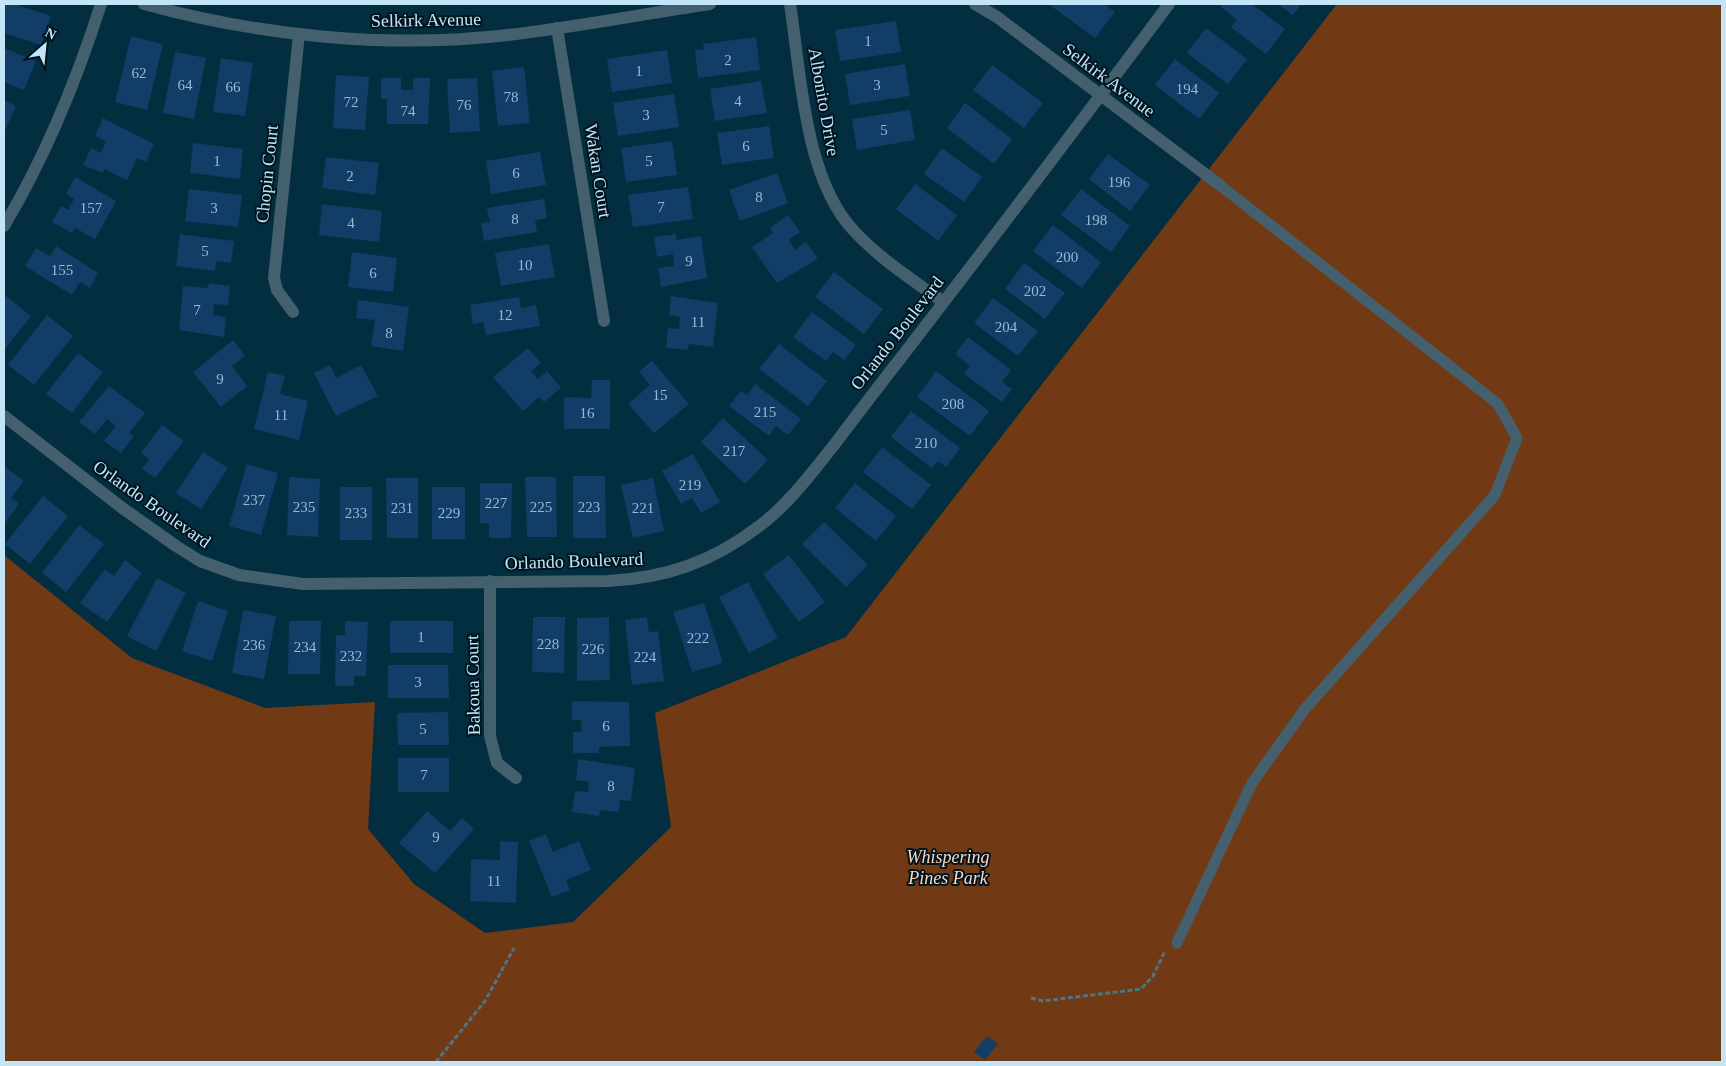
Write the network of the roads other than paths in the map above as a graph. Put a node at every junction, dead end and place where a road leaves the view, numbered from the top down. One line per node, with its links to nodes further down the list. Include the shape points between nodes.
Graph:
1 (101, 4): 11 (street, via 58,125)
2 (144, 4): 8 (street, Selkirk Avenue, via 209,20)
3 (710, 4): 7 (street, Selkirk Avenue)
4 (790, 4): 12 (street, Albonito Drive, via 810,138 828,193 853,230 870,247)
5 (975, 4): 9 (street, Selkirk Avenue, via 997,17)
6 (1169, 4): 9 (street, Orlando Boulevard)
7 (557, 28): 8 (street, Selkirk Avenue, via 508,35 421,40); 14 (street, Wakan Court)
8 (299, 34): 13 (street, Chopin Court, via 274,278 277,290)
9 (1100, 96): 10 (street, Selkirk Avenue); 12 (street, Orlando Boulevard)
10 (1221, 186): 18 (lane, via 1498,404 1517,438 1496,495 1304,710 1252,783)
11 (4, 226)
12 (943, 302): 16 (street, Orlando Boulevard, via 799,488 772,516 733,545 687,567 644,578)
13 (293, 312)
14 (604, 321)
15 (4, 416): 16 (street, Orlando Boulevard, via 148,528 200,561 221,570 303,584)
16 (490, 581): 17 (street, Bakoua Court, via 490,736 498,763)
17 (516, 778)
18 (1172, 945)

